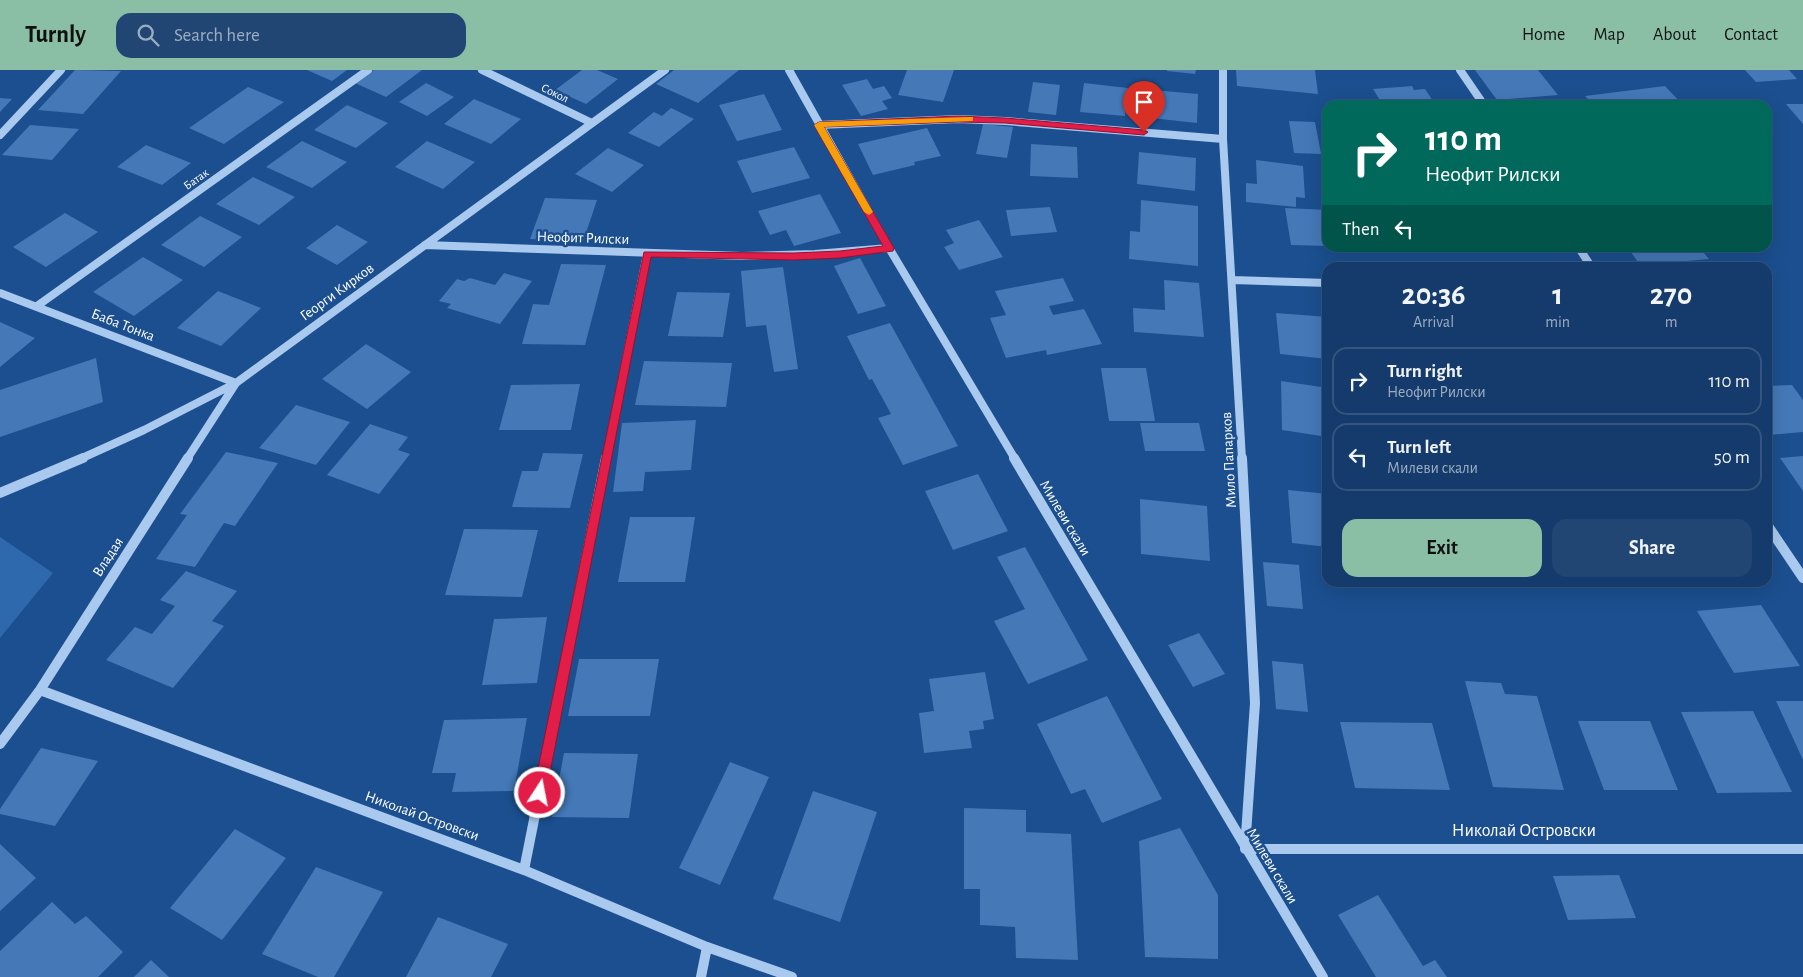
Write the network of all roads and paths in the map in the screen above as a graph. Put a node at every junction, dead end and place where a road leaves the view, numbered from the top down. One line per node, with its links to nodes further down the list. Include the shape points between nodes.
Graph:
1 (61, 70): 11 (street)
2 (368, 70): 19 (street, Батак)
3 (482, 70): 9 (street, Сокол)
4 (665, 70): 9 (street, Георги Кирков)
5 (789, 70): 10 (street, Милеви скали)
6 (1223, 70): 12 (street, Мило Папарков)
7 (1460, 70): 8 (street)
8 (1481, 100)
9 (592, 123): 13 (street, Георги Кирков)
10 (819, 125): 12 (street, via 1005,120); 14 (street, Милеви скали)
11 (0, 135)
12 (1223, 139): 16 (street, Мило Папарков)
13 (425, 245): 15 (street, Неофит Рилски); 20 (street, Георги Кирков)
14 (889, 248): 15 (street, Неофит Рилски, via 794,257); 26 (street, Милеви скали)
15 (647, 254): 28 (street)
16 (1233, 280): 17 (street); 26 (street, Мило Папарков, via 1255,703)
17 (1322, 283)
18 (0, 293): 19 (street, Баба Тонка)
19 (37, 306): 20 (street, Баба Тонка)
20 (236, 383): 21 (street, Георги Кирков, via 127,438); 24 (street, Владая)
21 (0, 493)
22 (1772, 532): 23 (street)
23 (1803, 578)
24 (40, 690): 25 (street, Владая); 28 (street, Николай Островски)
25 (0, 744)
26 (1245, 849): 27 (street, Николай Островски); 32 (street, Милеви скали)
27 (1803, 849)
28 (524, 870): 29 (street, Николай Островски)
29 (707, 947): 30 (street); 31 (street, Николай Островски)
30 (701, 977)
31 (792, 977)
32 (1323, 977)

